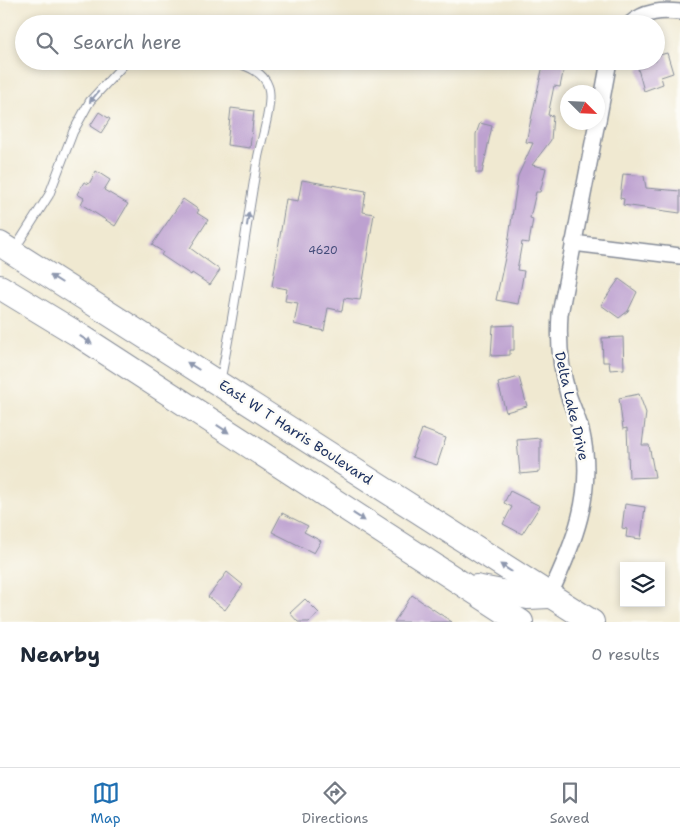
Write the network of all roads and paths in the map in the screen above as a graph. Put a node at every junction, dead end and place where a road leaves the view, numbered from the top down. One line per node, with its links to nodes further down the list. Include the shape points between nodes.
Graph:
1 (680, 12): 2 (street, via 667,10)
2 (646, 15)
3 (119, 70): 9 (lane, one-way to 9, via 90,101 73,132 49,195)
4 (254, 70): 12 (lane, one-way to 4, via 269,100 269,87)
5 (607, 70): 6 (street, Delta Lake Drive)
6 (604, 85)
7 (595, 130): 8 (street, Delta Lake Drive)
8 (573, 243): 10 (street); 14 (street, Delta Lake Drive, via 558,341 561,370 582,432 586,486 575,537)
9 (6, 248): 12 (main road, East W T Harris Boulevard, one-way to 9)
10 (680, 256)
11 (0, 287): 13 (main road, one-way to 13)
12 (220, 383): 14 (main road, East W T Harris Boulevard, one-way to 12)
13 (460, 582): 14 (main road, via 528,597); 15 (main road)
14 (549, 596): 16 (main road, East W T Harris Boulevard)
15 (522, 622)
16 (592, 622)

